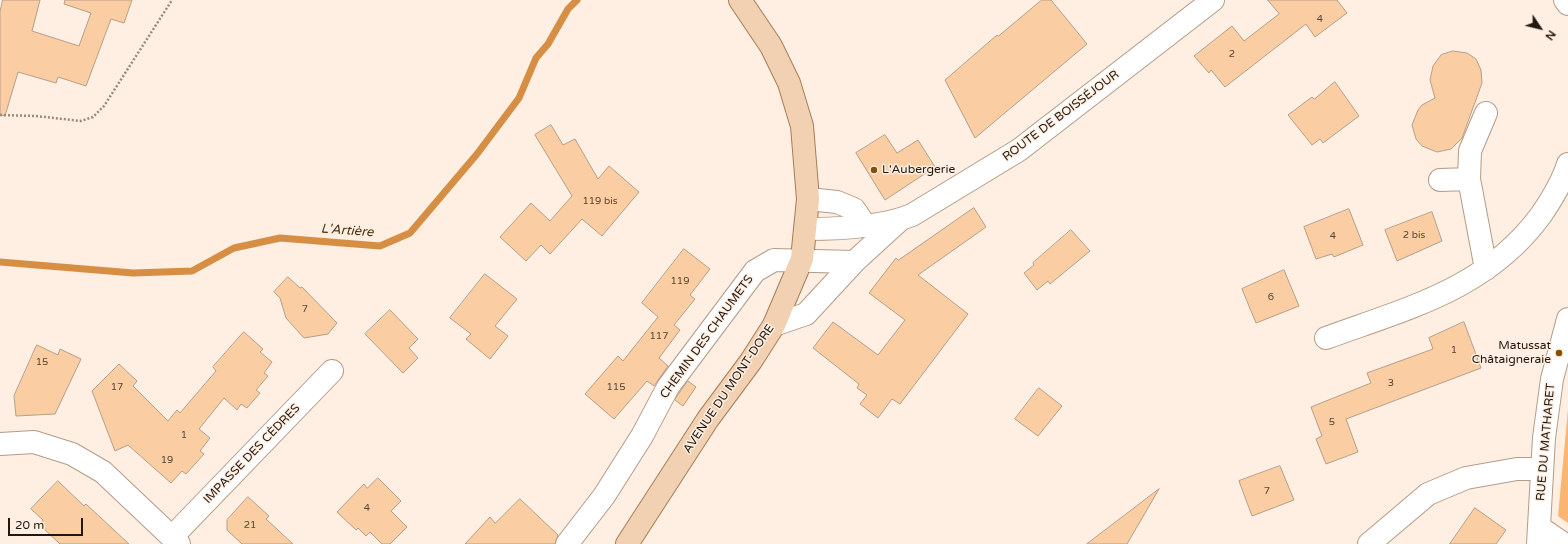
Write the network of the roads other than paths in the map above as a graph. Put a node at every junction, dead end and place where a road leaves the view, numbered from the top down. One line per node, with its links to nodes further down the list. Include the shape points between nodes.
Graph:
1 (1214, 0): 10 (street, ROUTE DE BOISSÉJOUR, via 1019,150)
2 (1565, 0): 3 (street)
3 (1568, 4)
4 (745, 6): 9 (main road, AVENUE DU MONT-DORE, via 771,46 789,83 802,126)
5 (1486, 113): 7 (street, via 1470,151)
6 (1568, 164): 15 (street, via 1563,179 1530,229 1506,254)
7 (1469, 179): 8 (street); 15 (street)
8 (1440, 180)
9 (808, 199): 11 (street, via 837,202 854,209); 12 (main road, AVENUE DU MONT-DORE)
10 (900, 220): 11 (street, ROUTE DE BOISSÉJOUR); 14 (street, ROUTE DE BOISSÉJOUR)
11 (865, 225): 12 (street, ROUTE DE BOISSÉJOUR, via 842,229)
12 (806, 229): 13 (main road, AVENUE DU MONT-DORE)
13 (802, 259): 14 (street); 17 (main road, AVENUE DU MONT-DORE); 24 (street, CHEMIN DES CHAUMETS, via 774,260 755,271 668,387 642,436 604,496)
14 (854, 262): 17 (street, ROUTE DE BOISSÉJOUR, via 806,314)
15 (1486, 269): 18 (street, via 1468,282 1440,296)
16 (1568, 319): 21 (street, RUE DU MATHARET, via 1552,379)
17 (774, 325): 25 (main road, AVENUE DU MONT-DORE, via 708,419)
18 (1326, 338)
19 (332, 372): 23 (street, IMPASSE DES CÈDRES)
20 (0, 444): 23 (street, via 34,442 72,454 103,472)
21 (1542, 469): 22 (street, RUE DU MATHARET); 26 (street, via 1466,478 1428,494)
22 (1538, 536): 27 (street)
23 (176, 540)
24 (567, 544)
25 (627, 544)
26 (1369, 544)
27 (1564, 544)

